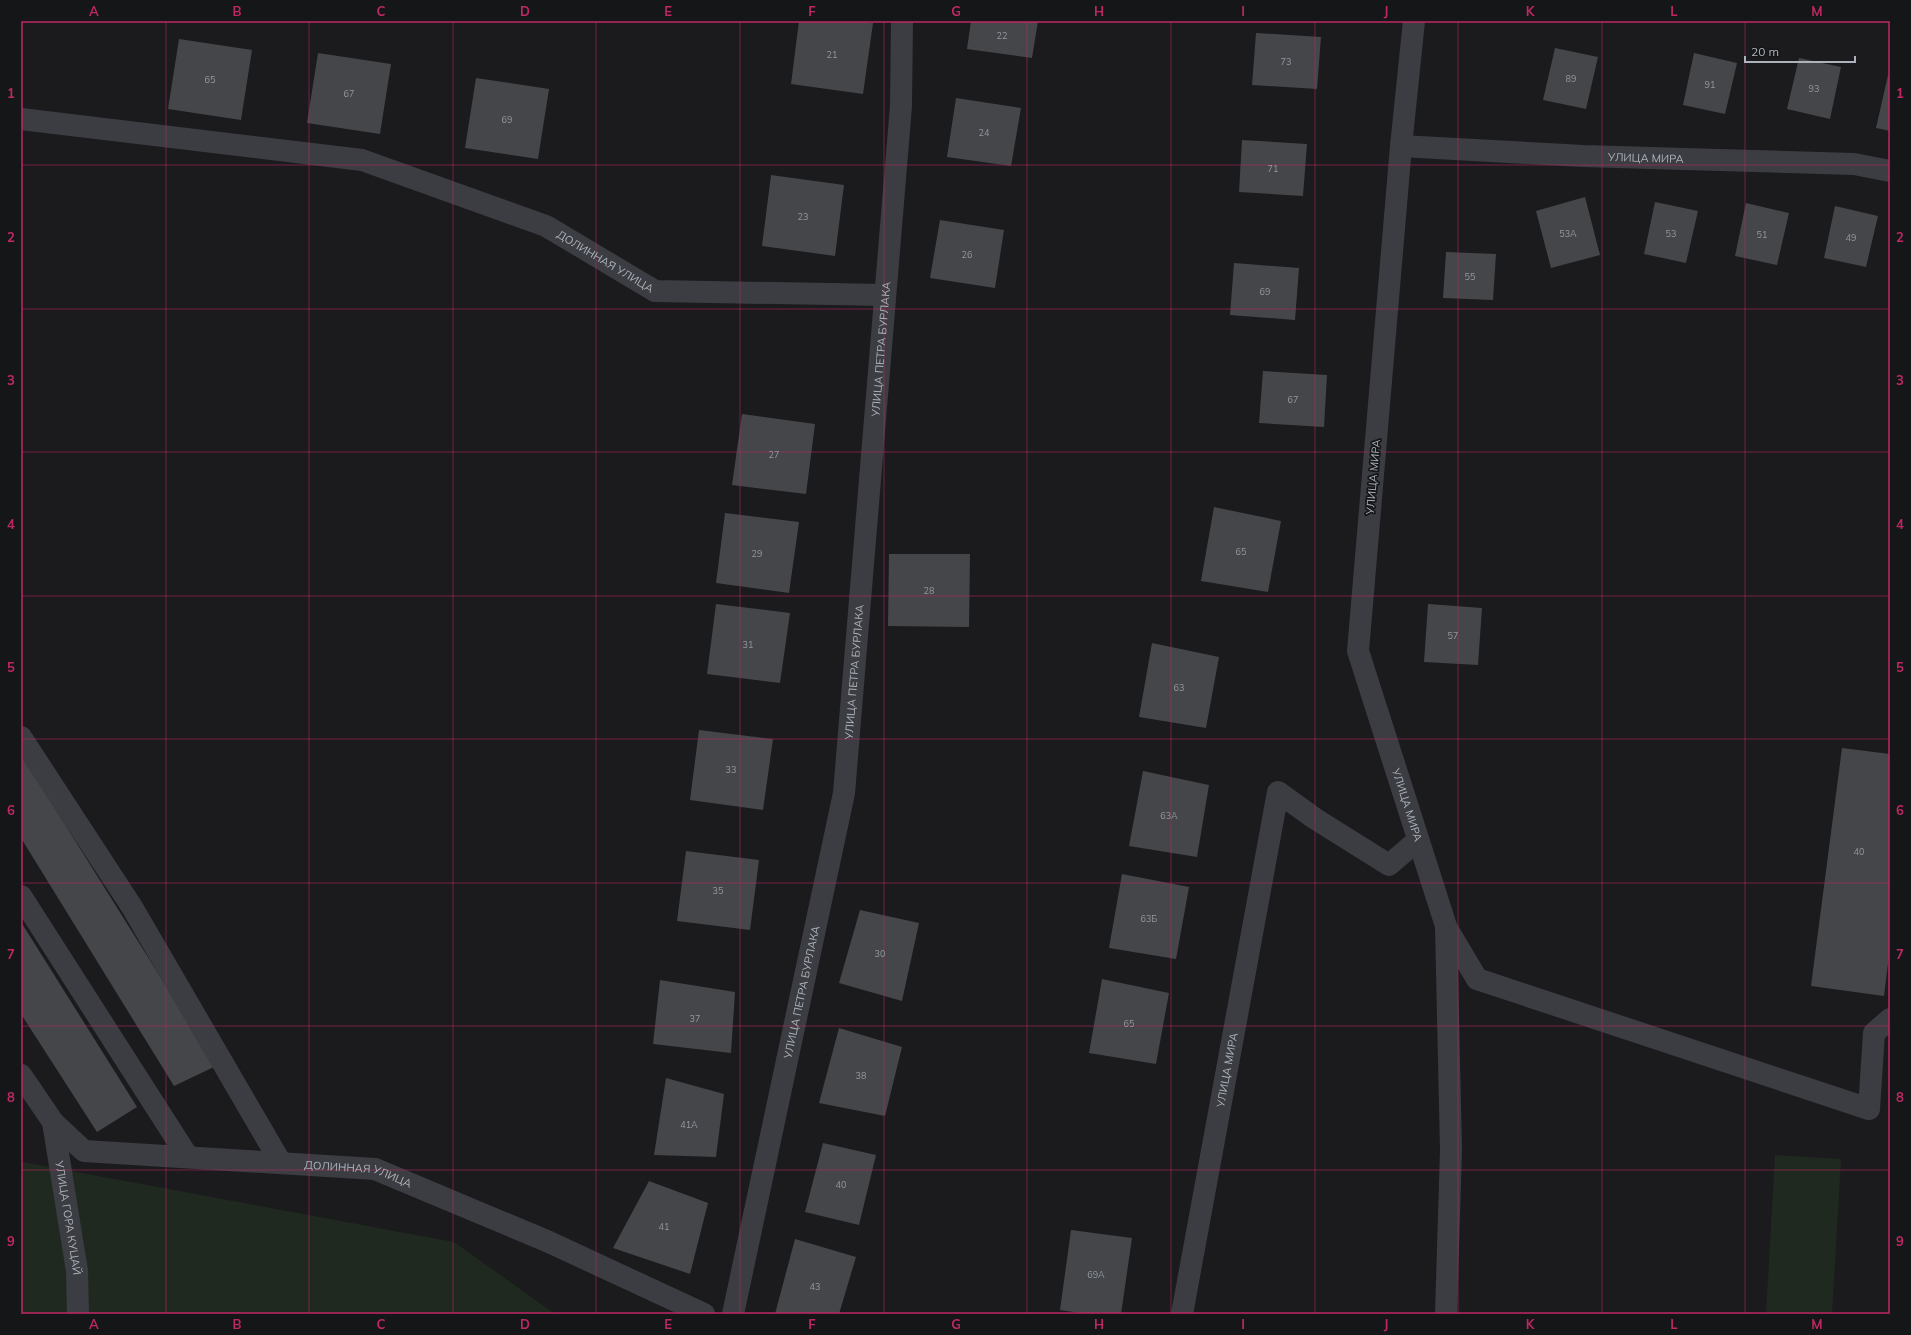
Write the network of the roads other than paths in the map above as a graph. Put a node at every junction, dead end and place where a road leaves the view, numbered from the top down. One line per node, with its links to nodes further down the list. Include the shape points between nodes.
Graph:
1 (902, 21): 6 (street, УЛИЦА ПЕТРА БУРЛАКА, via 901,106)
2 (1414, 21): 4 (street, УЛИЦА МИРА)
3 (21, 118): 6 (street, ДОЛИННАЯ УЛИЦА, via 362,160 546,226 655,292)
4 (1401, 146): 5 (street, УЛИЦА МИРА, via 1583,156 1854,164); 8 (street, УЛИЦА МИРА, via 1358,651)
5 (1890, 171)
6 (885, 295): 18 (street, УЛИЦА ПЕТРА БУРЛАКА, via 844,793)
7 (21, 737): 15 (street, via 132,907)
8 (1418, 840): 10 (street); 19 (street, УЛИЦА МИРА, via 1389,865 1278,792)
9 (21, 896): 14 (street)
10 (1446, 926): 11 (street, via 1477,979 1868,1110 1874,1034); 20 (street, via 1451,1150)
11 (1890, 1019)
12 (21, 1075): 13 (street, ДОЛИННАЯ УЛИЦА)
13 (53, 1122): 14 (street, ДОЛИННАЯ УЛИЦА, via 84,1151); 16 (street, УЛИЦА ГОРА КУЦАЙ, via 77,1271)
14 (188, 1158): 15 (street, ДОЛИННАЯ УЛИЦА)
15 (281, 1163): 17 (street, ДОЛИННАЯ УЛИЦА, via 375,1169 549,1242)
16 (78, 1314)
17 (704, 1314)
18 (733, 1314)
19 (1182, 1314)
20 (1446, 1314)

